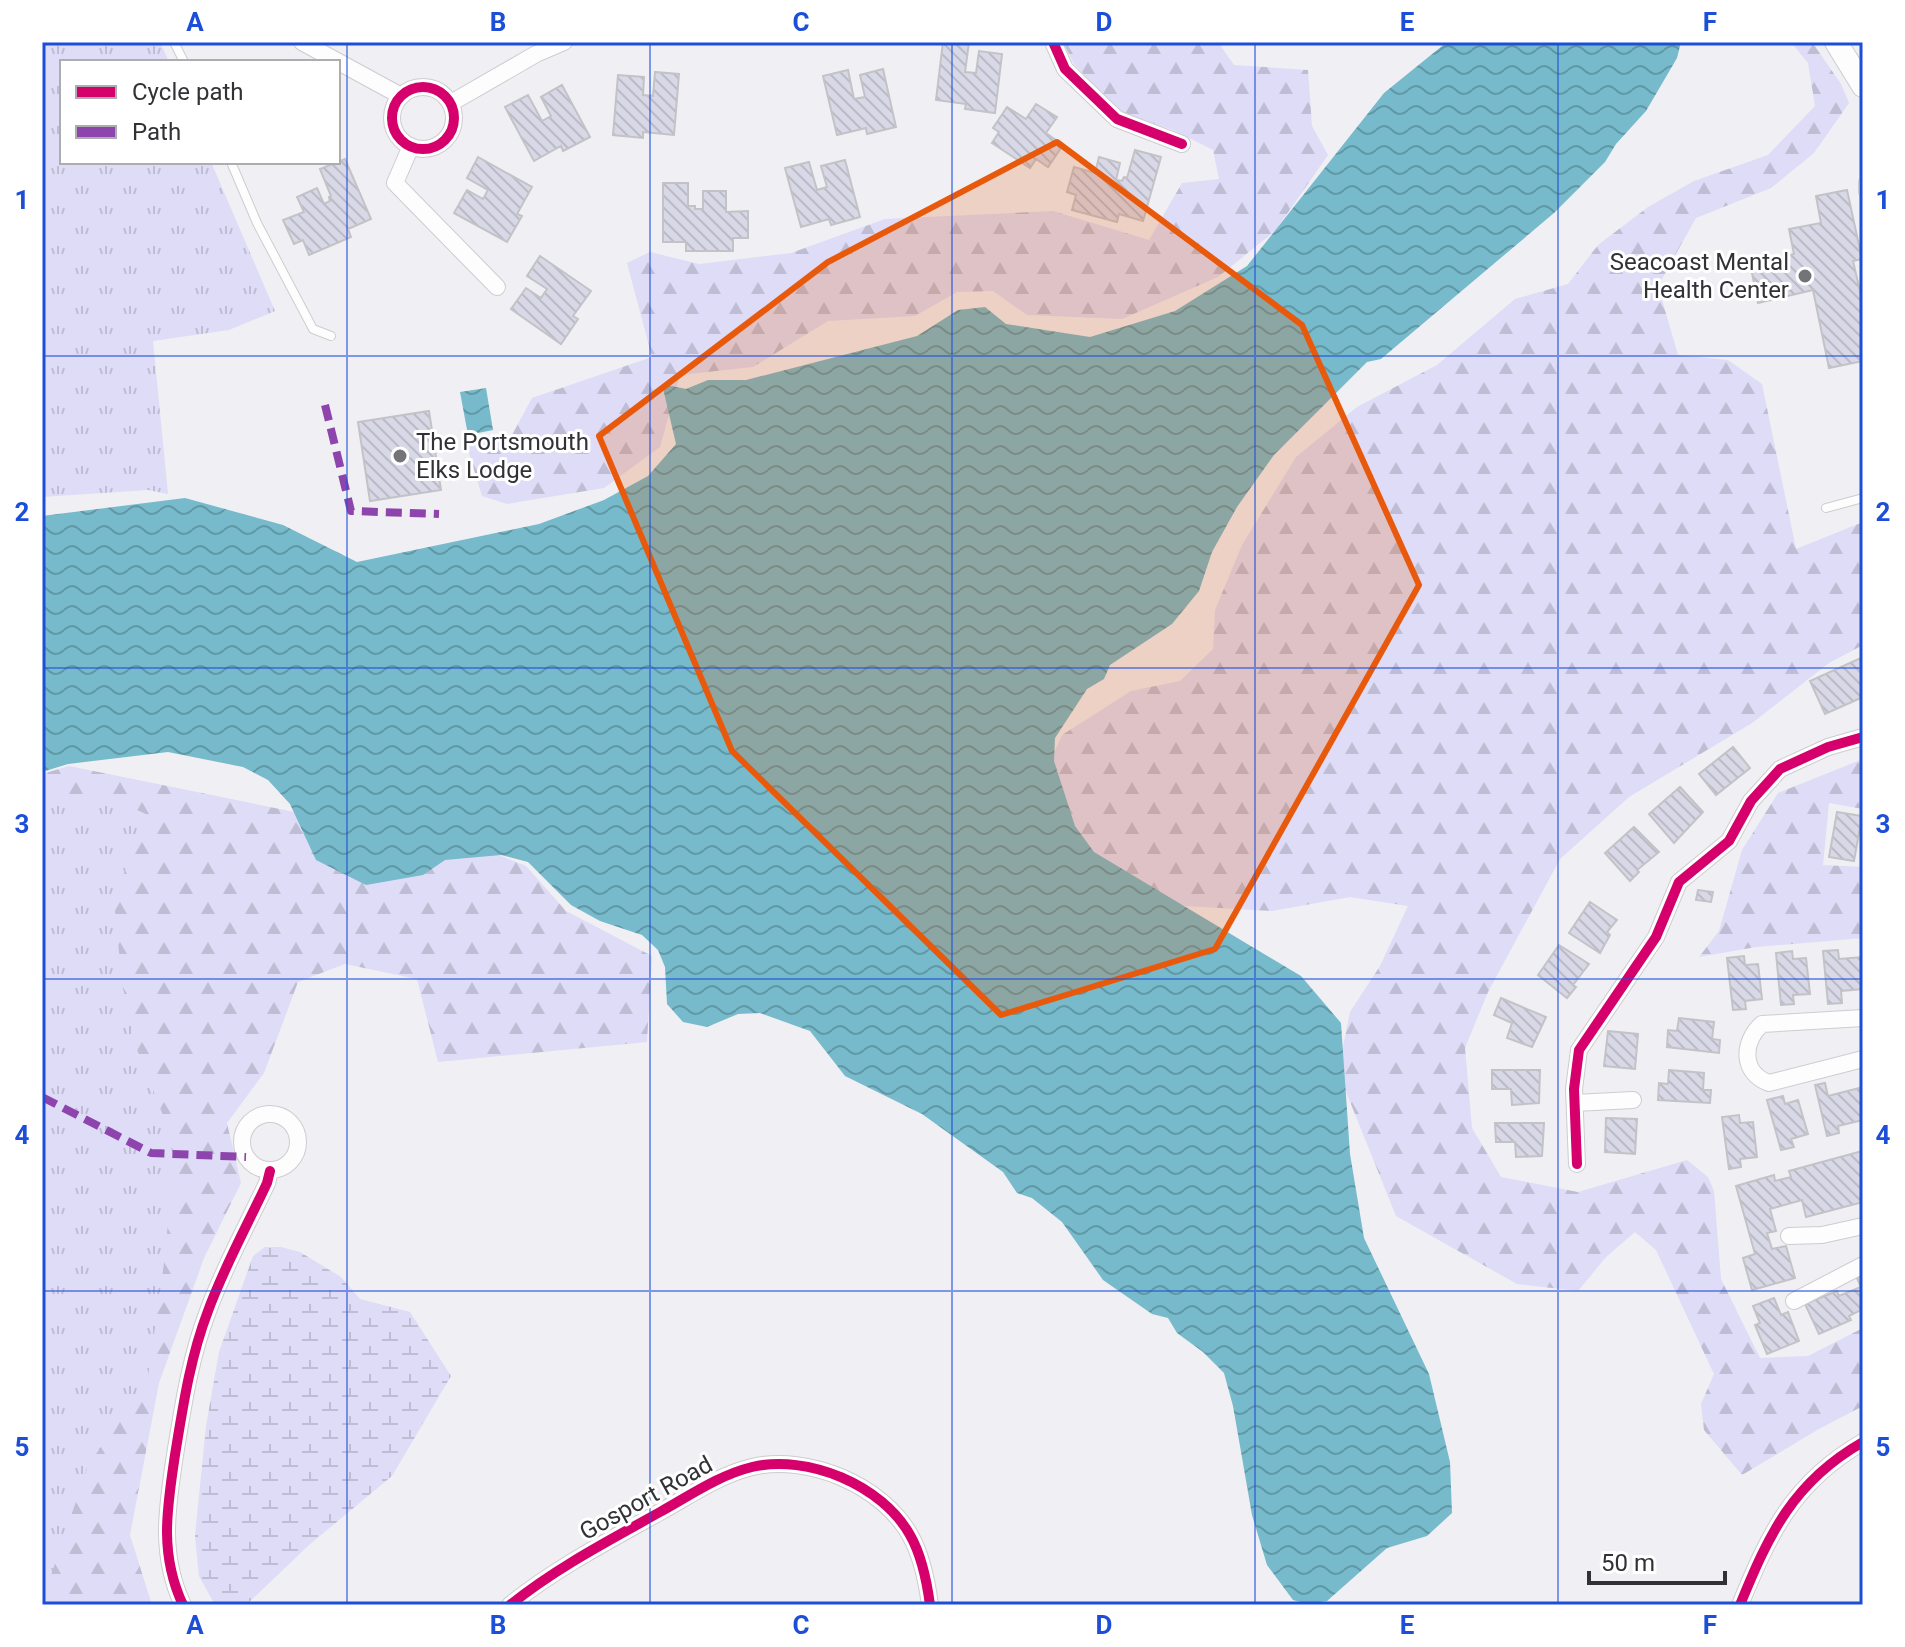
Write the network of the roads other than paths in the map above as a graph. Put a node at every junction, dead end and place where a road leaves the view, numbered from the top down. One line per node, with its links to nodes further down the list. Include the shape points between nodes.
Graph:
1 (174, 42): 6 (lane)
2 (302, 42): 7 (street)
3 (564, 42): 11 (street)
4 (1053, 42): 12 (street, via 1065,69 1117,119)
5 (1836, 42): 9 (main road)
6 (183, 60)
7 (335, 60)
8 (340, 63): 10 (street)
9 (1863, 86)
10 (401, 96): 11 (street, via 432,88); 13 (street, via 392,116 394,127)
11 (451, 103): 13 (street, via 453,127 448,137 424,149)
12 (1182, 144)
13 (411, 146): 17 (street, via 395,183)
14 (232, 164): 18 (lane, via 313,329)
15 (1863, 182): 16 (lane)
16 (1863, 192)
17 (497, 287)
18 (331, 336)
19 (1863, 498): 20 (lane)
20 (1826, 508)
21 (1863, 737): 25 (street, via 1780,769 1751,801 1729,841 1679,882 1656,937 1579,1050)
22 (1863, 1018): 23 (street, via 1762,1024 1749,1039 1747,1058 1752,1073 1769,1083)
23 (1863, 1059)
24 (1633, 1100): 25 (street)
25 (1575, 1103): 26 (street)
26 (1577, 1164)
27 (270, 1171): 33 (street, via 207,1311 186,1389 166,1513 168,1561)
28 (1863, 1226): 29 (street)
29 (1789, 1236)
30 (1863, 1265): 31 (street)
31 (1794, 1301)
32 (1863, 1442): 36 (street, via 1828,1464 1789,1504 1766,1542)
33 (183, 1605)
34 (510, 1605): 35 (street, Gosport Road, via 571,1562 716,1480 770,1465 806,1467 851,1482 888,1508 911,1536)
35 (930, 1605)
36 (1740, 1605)

